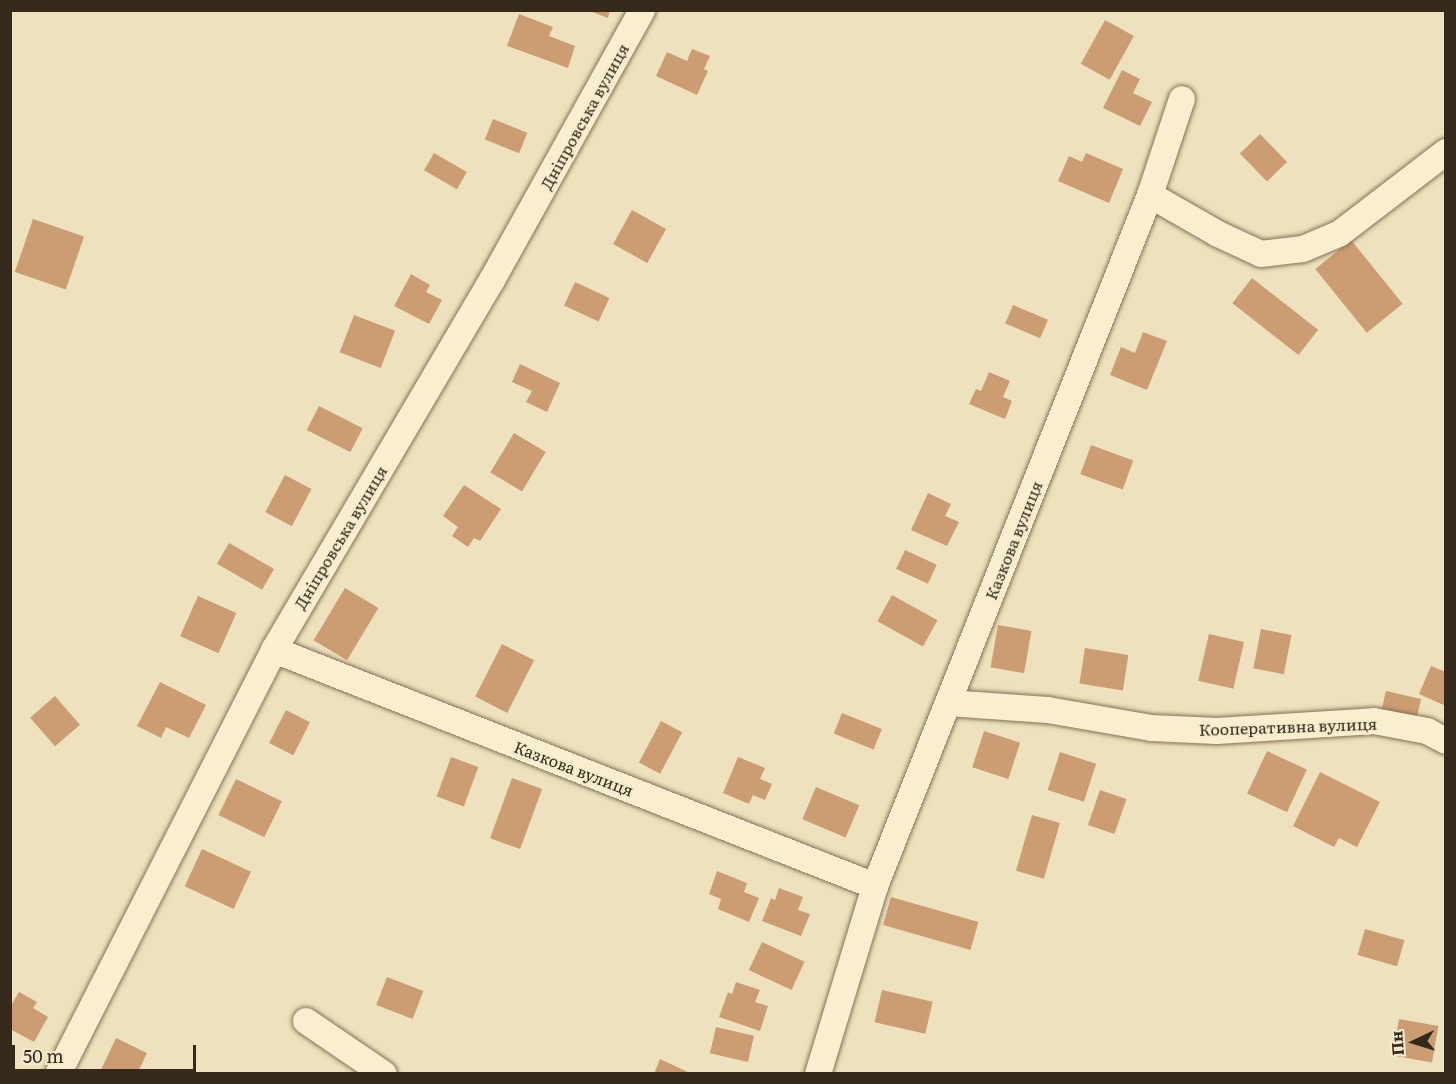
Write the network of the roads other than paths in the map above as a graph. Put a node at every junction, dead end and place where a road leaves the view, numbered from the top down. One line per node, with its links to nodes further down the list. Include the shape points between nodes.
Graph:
1 (642, 10): 5 (street, Дніпровська вулиця, via 492,280)
2 (1182, 99): 4 (street, Казкова вулиця)
3 (1446, 152): 4 (street, via 1338,234 1303,249 1262,254)
4 (1150, 195): 6 (street, Казкова вулиця)
5 (274, 650): 8 (street, Казкова вулиця); 10 (street, Дніпровська вулиця)
6 (948, 703): 7 (street, Кооперативна вулиця, via 1048,710 1151,728 1217,731 1374,721 1426,731); 8 (street, Казкова вулиця)
7 (1446, 741)
8 (875, 886): 12 (street, Казкова вулиця)
9 (306, 1021): 11 (street)
10 (58, 1074)
11 (384, 1074)
12 (818, 1074)

